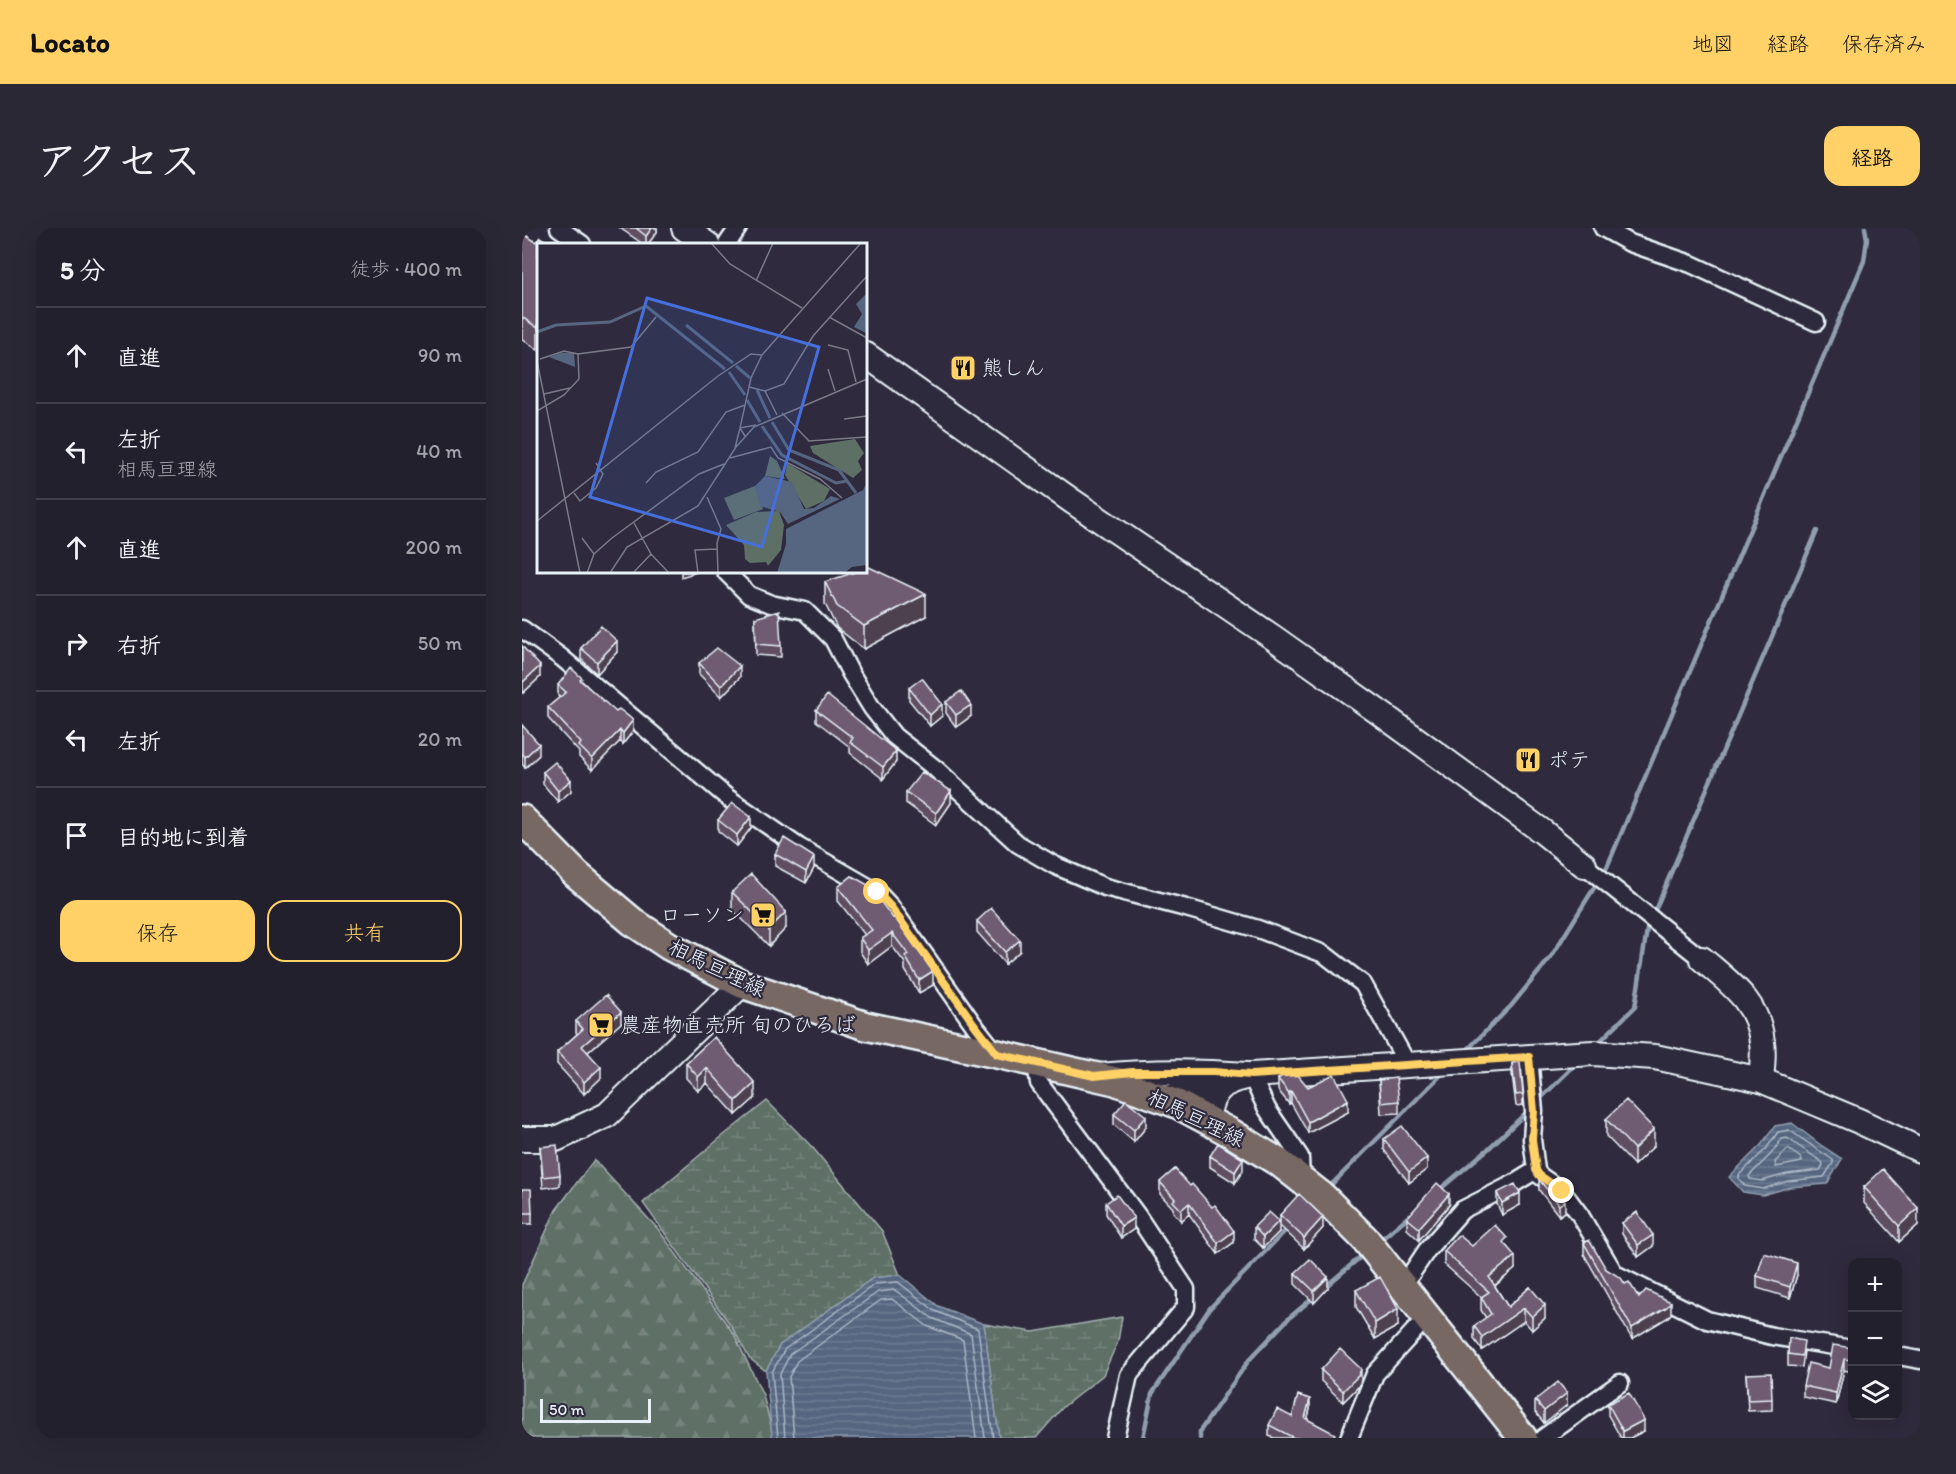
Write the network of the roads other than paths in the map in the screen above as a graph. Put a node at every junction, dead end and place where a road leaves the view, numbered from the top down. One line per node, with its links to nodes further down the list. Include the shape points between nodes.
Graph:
1 (559, 228): 5 (street)
2 (684, 228): 6 (street)
3 (738, 228): 7 (street)
4 (1603, 228): 8 (street)
5 (581, 243)
6 (706, 243)
7 (728, 243)
8 (1816, 322)
9 (867, 356): 13 (street, via 1387,718)
10 (727, 573): 19 (street, via 749,595 805,611 833,639 872,708 894,736 1018,844 1105,887 1247,926 1324,954 1363,984)
11 (522, 629): 16 (street, via 728,798 799,847 877,892)
12 (522, 819): 15 (main road, 相馬亘理線, via 576,874 633,922 669,946)
13 (1584, 865): 14 (street)
14 (1702, 959): 22 (street, via 1750,1004 1763,1044)
15 (742, 984): 16 (main road, 相馬亘理線, via 866,1026); 26 (street, via 607,1115 556,1139)
16 (997, 1054): 18 (main road, 相馬亘理線)
17 (1529, 1057): 19 (street); 22 (street, via 1593,1053 1655,1057); 28 (street)
18 (1036, 1063): 21 (main road, 相馬亘理線); 36 (street, via 1039,1083 1137,1215 1186,1290 1186,1307 1129,1375)
19 (1408, 1065): 20 (street)
20 (1251, 1075): 21 (street, via 1132,1072); 23 (street); 29 (street, via 1267,1109 1300,1157)
21 (1094, 1076): 24 (main road, 相馬亘理線)
22 (1761, 1080): 27 (street)
23 (1228, 1083): 24 (street); 25 (street, via 1208,1108)
24 (1163, 1099): 25 (main road, 相馬亘理線)
25 (1208, 1121): 29 (main road, 相馬亘理線, via 1280,1162)
26 (522, 1138)
27 (1920, 1150)
28 (1536, 1170): 30 (street, via 1462,1210 1427,1250); 32 (street, via 1562,1191 1615,1274 1707,1320)
29 (1301, 1179): 30 (main road, 相馬亘理線, via 1365,1239)
30 (1403, 1286): 31 (main road, 相馬亘理線)
31 (1427, 1317): 37 (street, via 1375,1374); 38 (main road, 相馬亘理線)
32 (1848, 1348)
33 (1902, 1357): 34 (street)
34 (1920, 1360)
35 (1620, 1383): 39 (street)
36 (1115, 1438)
37 (1350, 1438)
38 (1523, 1438)
39 (1543, 1438)

